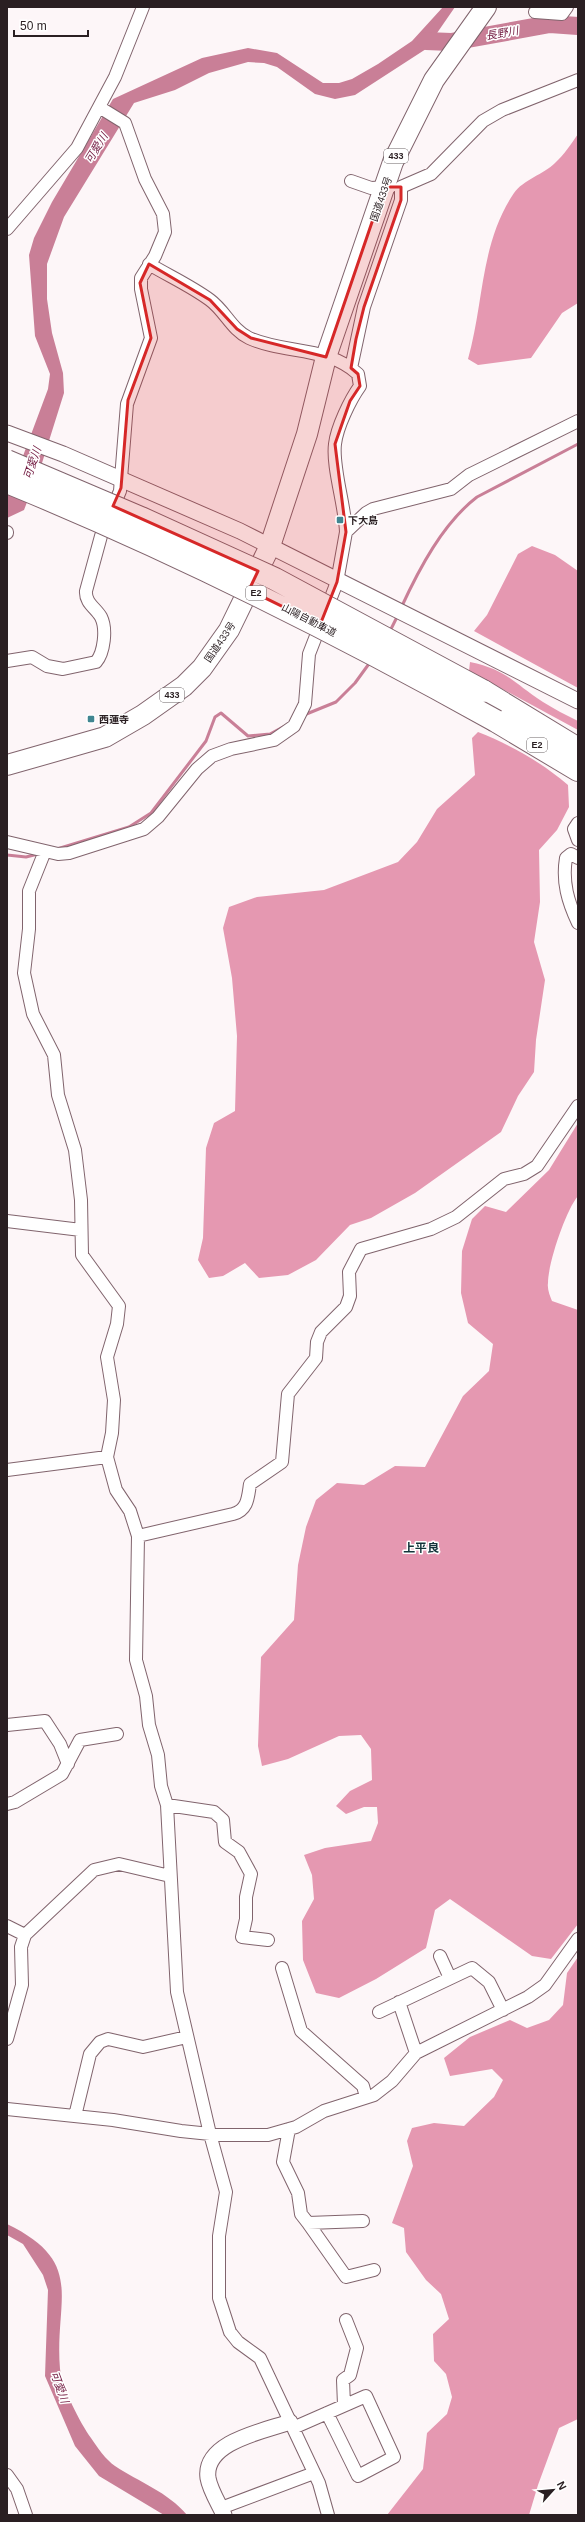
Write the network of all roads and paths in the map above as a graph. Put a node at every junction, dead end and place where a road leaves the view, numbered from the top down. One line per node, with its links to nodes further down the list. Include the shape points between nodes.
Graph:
1 (143, 7): 6 (street)
2 (567, 7): 4 (street, via 562,14)
3 (483, 11): 8 (highway, 国道433号 / 433, via 434,80 419,106)
4 (535, 12)
5 (578, 80): 8 (street, via 502,110 483,121 431,174)
6 (102, 109): 9 (street, via 71,157); 10 (street, via 123,121 165,223 163,240)
7 (350, 181): 8 (street, via 371,188)
8 (393, 187): 11 (highway, 国道433号 / 433); 12 (street, via 401,200 364,307)
9 (7, 229)
10 (149, 264): 11 (street, via 210,300 243,334 261,342); 16 (street, via 140,283 151,338 127,404)
11 (326, 359): 12 (street); 19 (highway, 国道433号 / 433, via 307,434)
12 (351, 368): 18 (street, via 358,374 360,386 350,401 335,444 335,461 346,511)
13 (578, 422): 18 (street, via 469,475 451,489 373,509)
14 (7, 433): 16 (street)
15 (7, 461): 23 (highway, 山陽自動車道 / E2, bridge, via 141,518 274,579 483,691)
16 (122, 480): 19 (street); 21 (street, via 101,536 86,591 87,599 103,623 100,657 90,665 67,669 47,666 32,657)
17 (7, 482): 26 (highway, 山陽自動車道 / E2, bridge, via 153,545 270,600 382,657)
18 (346, 532): 20 (street)
19 (264, 543): 20 (street); 24 (highway, 国道433号 / 433, via 206,643 167,686 138,707 100,725); 25 (highway, 国道433号 / 433, via 230,630 202,668 184,686 143,715 105,737)
20 (337, 582): 22 (street, via 488,654); 30 (street, via 309,654 303,712 288,732 274,740 231,749 212,756 158,817 144,829 70,853)
21 (7, 661)
22 (578, 701)
23 (578, 749)
24 (7, 752)
25 (7, 765)
26 (578, 770)
27 (578, 823): 28 (street, via 574,829)
28 (578, 840)
29 (7, 842): 30 (street)
30 (45, 851): 35 (street, via 29,891 29,929 24,972 33,1014 54,1055 58,1094 76,1150)
31 (578, 858): 32 (street, via 571,854 566,858 563,872 568,901)
32 (578, 923)
33 (578, 1106): 38 (street, via 537,1166 524,1174 504,1179 456,1217 431,1229 361,1249 349,1272 350,1296 346,1307 321,1332 317,1342 316,1358 288,1394 282,1462 250,1484 246,1507 240,1512)
34 (7, 1220): 35 (street)
35 (81, 1230): 36 (street, via 82,1255 119,1306 117,1324 107,1357 114,1400 112,1433)
36 (107, 1457): 37 (street); 38 (street, via 116,1490 130,1511)
37 (7, 1469)
38 (138, 1536): 43 (street, via 136,1660 146,1696 149,1725)
39 (7, 1725): 41 (street, via 45,1721 60,1744)
40 (117, 1734): 41 (street, via 80,1740)
41 (68, 1764): 42 (street, via 59,1776 15,1802)
42 (7, 1804)
43 (167, 1805): 44 (street); 48 (street, via 214,1812 223,1820 225,1842 239,1852 251,1874 242,1937)
44 (170, 1876): 46 (street, via 119,1864 94,1870); 56 (street, via 177,1992)
45 (7, 1926): 46 (street)
46 (25, 1935): 55 (street, via 21,1947 22,1985)
47 (578, 1939): 53 (street, via 545,1985)
48 (268, 1940)
49 (440, 1956): 51 (street)
50 (282, 1968): 58 (street, via 301,2031 363,2086)
51 (450, 1978): 52 (street); 53 (street, via 472,1968 489,1982)
52 (399, 2002): 54 (street); 57 (street)
53 (503, 2010): 57 (street)
54 (379, 2012)
55 (8, 2034)
56 (187, 2036): 60 (street, via 143,2046 108,2039 100,2042 90,2054); 62 (street)
57 (416, 2053): 58 (street, via 392,2081 374,2095)
58 (366, 2097): 61 (street, via 324,2111)
59 (7, 2110): 60 (street)
60 (75, 2116): 62 (street)
61 (289, 2129): 62 (street, via 264,2136); 64 (street, via 283,2162 298,2193 301,2214)
62 (210, 2134): 69 (street, via 226,2192 219,2236 218,2298 230,2332 238,2342 260,2358)
63 (363, 2221): 64 (street)
64 (308, 2223): 65 (street, via 346,2277)
65 (374, 2270)
66 (346, 2320): 67 (street, via 358,2348 350,2375 343,2380)
67 (344, 2405): 68 (street); 68 (street, via 366,2396 394,2457 358,2476)
68 (327, 2413): 69 (street)
69 (291, 2425): 70 (street); 72 (street, via 227,2445 215,2453 208,2465 208,2479)
70 (314, 2473): 72 (street); 74 (street)
71 (7, 2475): 73 (street, via 17,2489)
72 (223, 2512)
73 (26, 2515)
74 (328, 2515)

